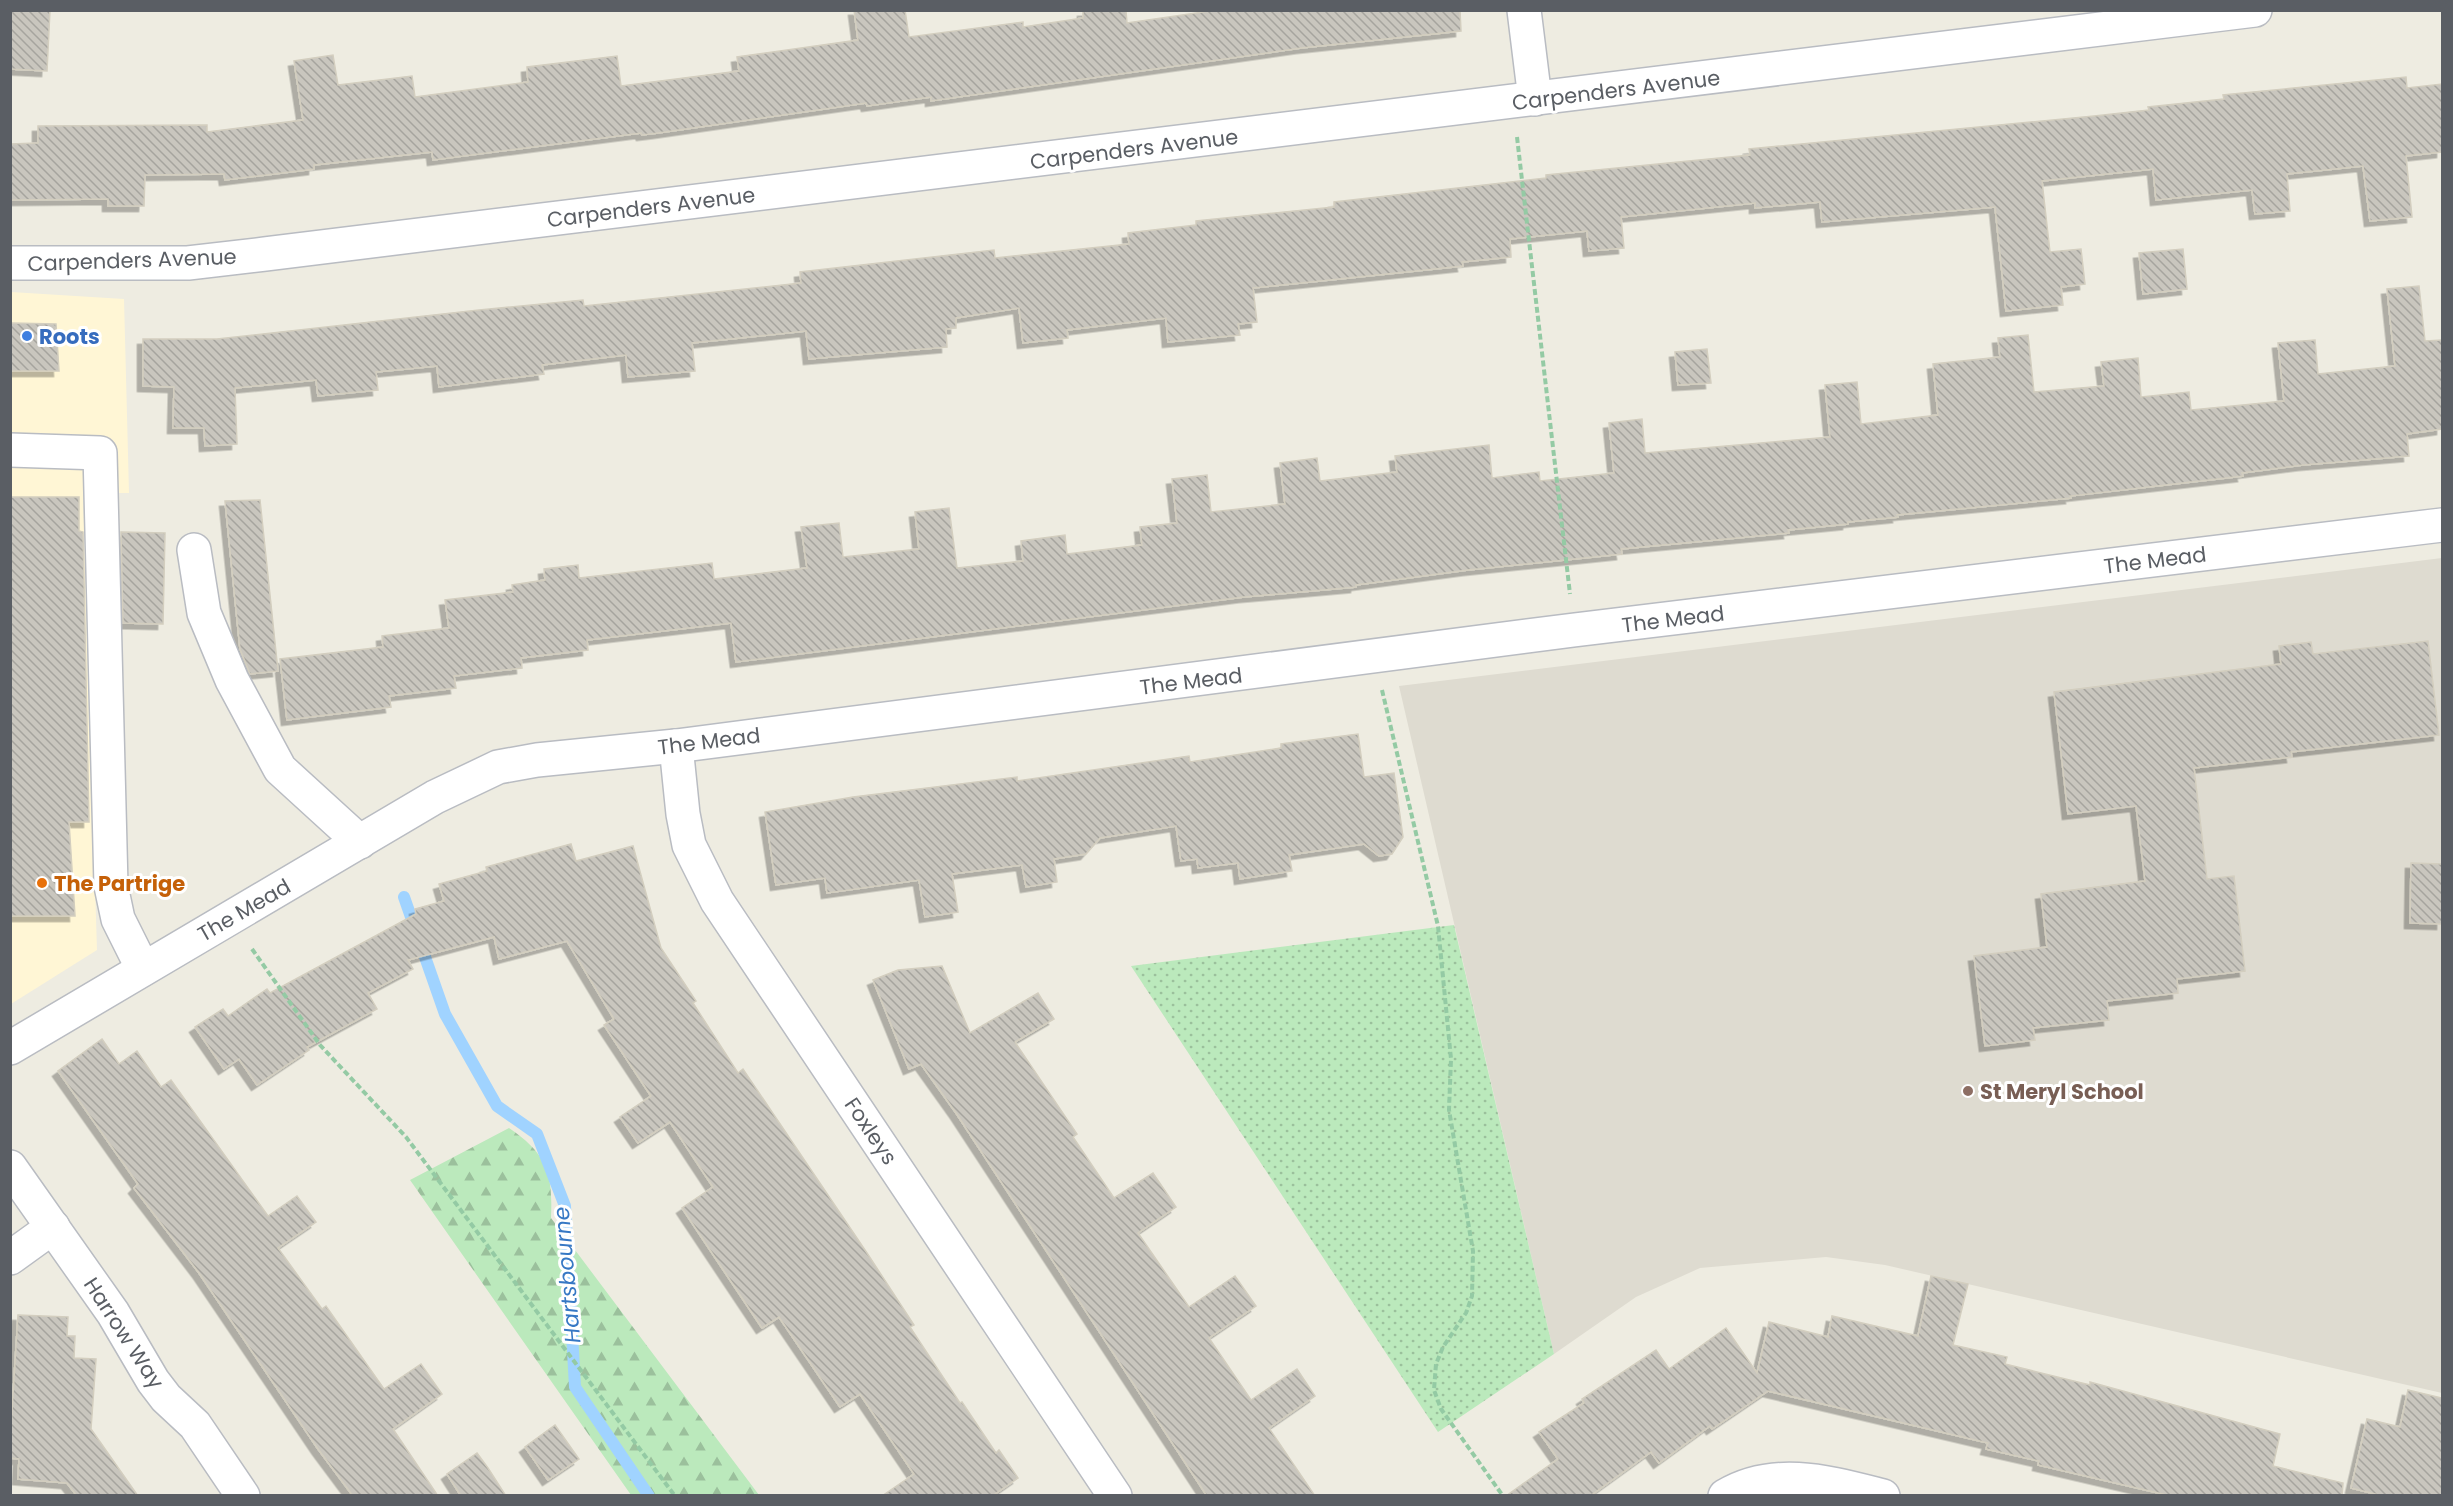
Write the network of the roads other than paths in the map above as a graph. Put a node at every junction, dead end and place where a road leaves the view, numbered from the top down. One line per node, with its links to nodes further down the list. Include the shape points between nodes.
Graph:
1 (1524, 10): 3 (street)
2 (2255, 10): 3 (street, Carpenders Avenue)
3 (1524, 101): 4 (street, Carpenders Avenue, via 188,263)
4 (10, 263)
5 (10, 450): 10 (street, via 100,453 111,886 118,919)
6 (2442, 525): 8 (street, The Mead, via 1574,630)
7 (194, 550): 9 (street, via 204,613 232,680 280,769)
8 (676, 746): 9 (street, The Mead, via 498,767 435,797); 16 (street, Foxleys, via 689,845 717,901)
9 (360, 843): 10 (street, The Mead)
10 (142, 969): 11 (street, The Mead)
11 (10, 1048)
12 (10, 1167): 13 (street, Harrow Way)
13 (53, 1227): 14 (street); 15 (street, Harrow Way, via 113,1313 153,1381 195,1425)
14 (10, 1258)
15 (243, 1496)
16 (1115, 1496)
17 (1725, 1496): 18 (street, via 1737,1488 1790,1478 1823,1481)
18 (1883, 1496)

